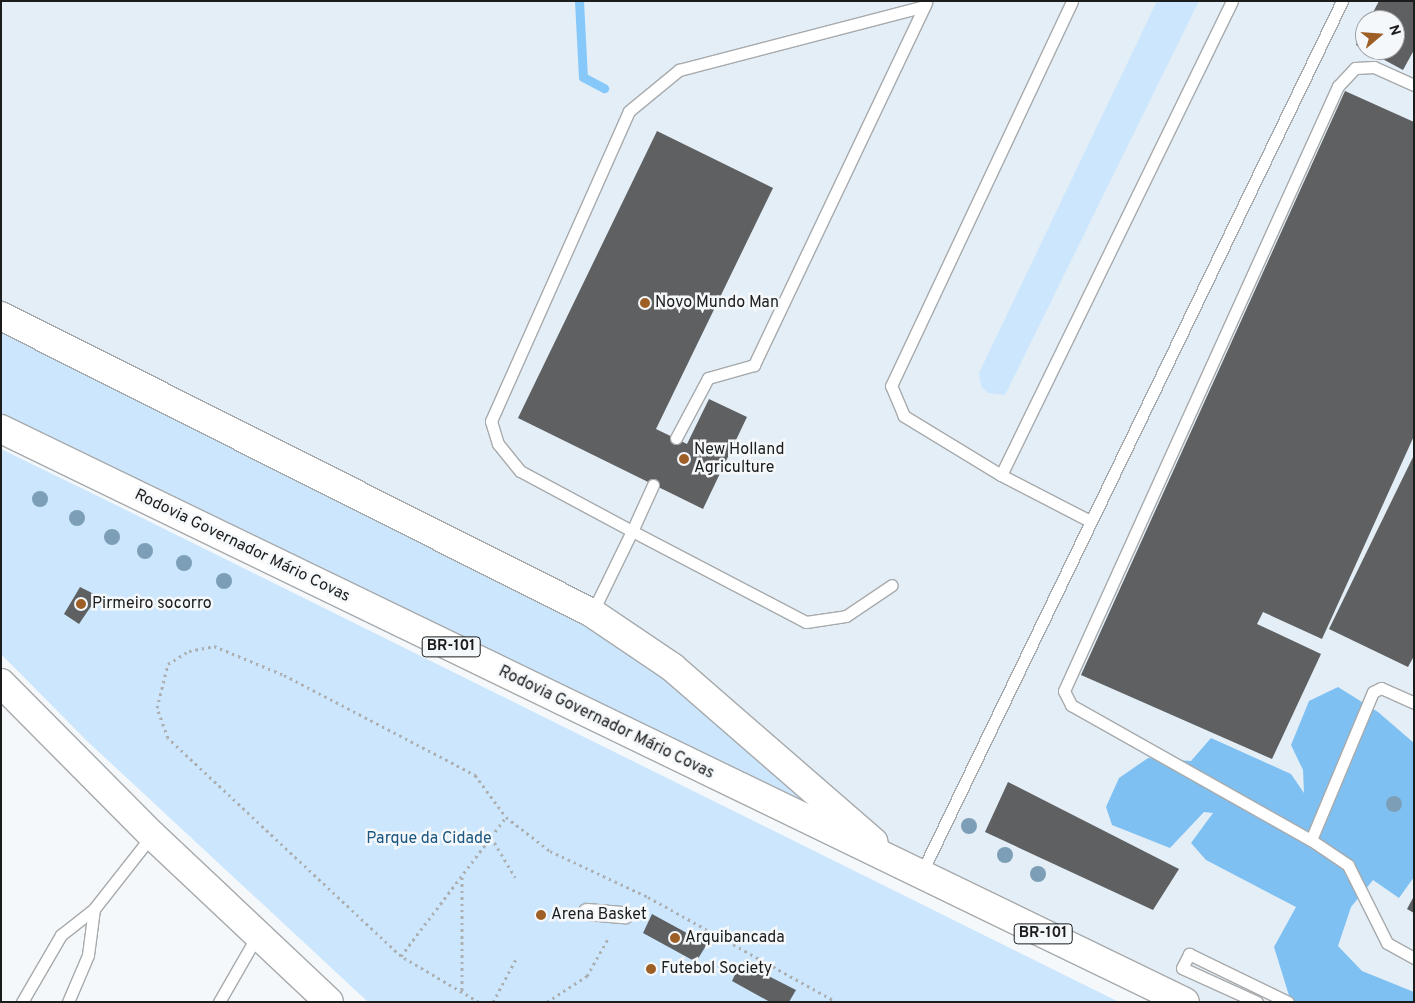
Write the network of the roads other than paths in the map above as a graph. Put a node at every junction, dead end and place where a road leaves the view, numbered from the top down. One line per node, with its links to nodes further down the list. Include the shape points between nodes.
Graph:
1 (1072, 1): 9 (lane, via 891,386 904,416)
2 (1232, 1): 9 (lane)
3 (1342, 1): 11 (lane)
4 (926, 4): 8 (lane, via 754,364 708,378); 12 (lane, via 679,70 628,111 490,421 498,444 520,471)
5 (1414, 85): 18 (lane, via 1374,67 1355,68 1338,86 1064,691 1071,705)
6 (1, 316): 14 (highway)
7 (1, 429): 19 (highway, Rodovia Governador Mário Covas / BR-101)
8 (676, 438)
9 (1001, 475): 11 (lane)
10 (653, 485): 12 (lane)
11 (1090, 521): 19 (lane)
12 (632, 531): 13 (lane, via 806,622 846,616); 14 (lane)
13 (892, 585)
14 (592, 614): 19 (highway, via 672,667)
15 (1, 683): 17 (highway)
16 (1414, 703): 18 (lane, via 1381,688 1374,692)
17 (152, 835): 20 (lane); 23 (highway)
18 (1312, 840): 24 (lane, via 1348,865 1387,943)
19 (911, 871): 29 (highway, Rodovia Governador Mário Covas / BR-101)
20 (94, 908): 25 (lane, via 61,935); 26 (lane, via 88,955)
21 (587, 912): 22 (street)
22 (625, 915)
23 (257, 936): 27 (lane); 28 (highway)
24 (1414, 958)
25 (22, 1002)
26 (68, 1002)
27 (219, 1002)
28 (329, 1002)
29 (1185, 1002)
30 (1257, 1002): 31 (lane, via 1182,968 1189,954)
31 (1288, 1002)

